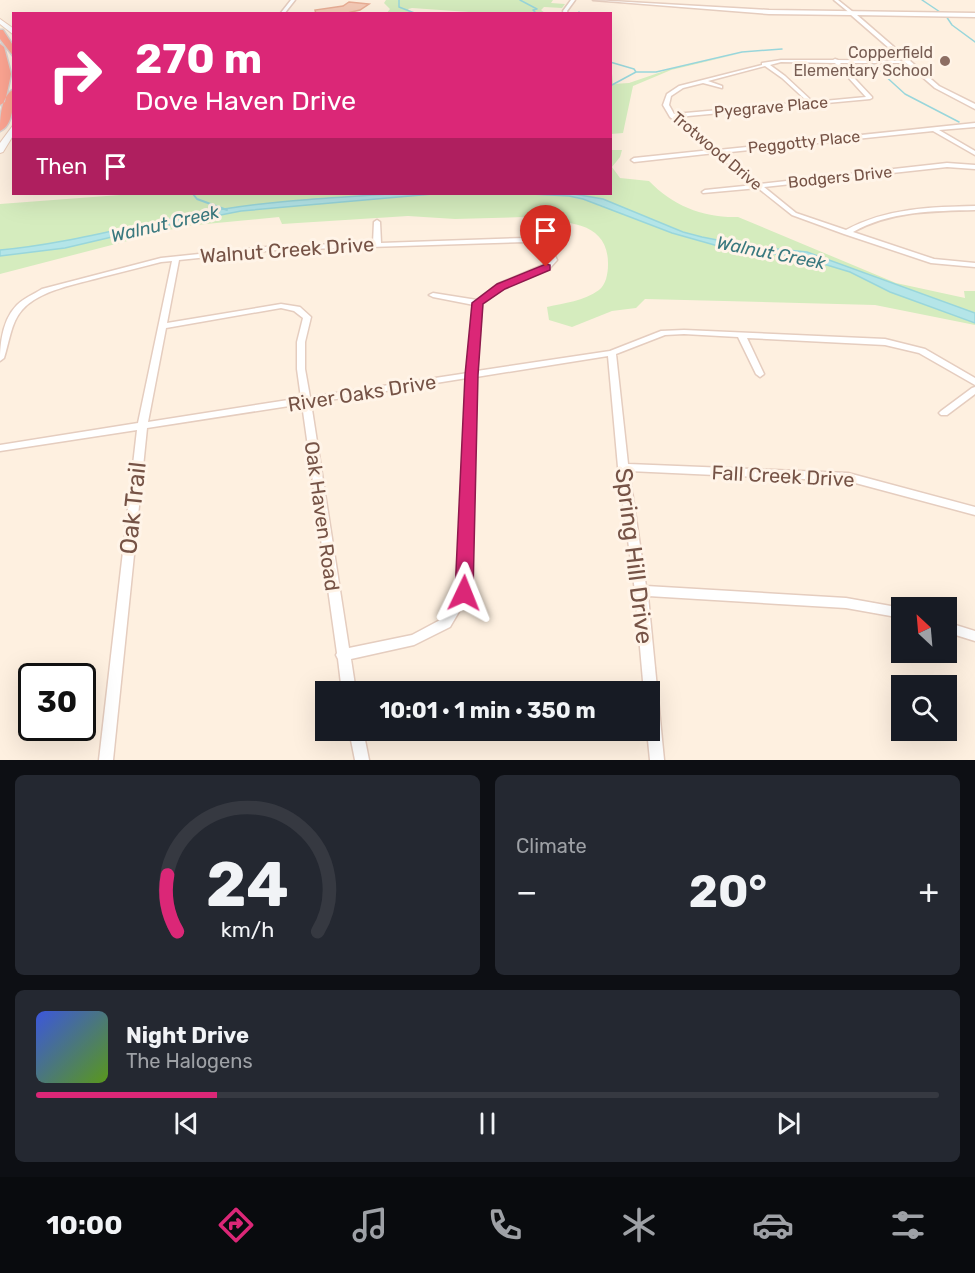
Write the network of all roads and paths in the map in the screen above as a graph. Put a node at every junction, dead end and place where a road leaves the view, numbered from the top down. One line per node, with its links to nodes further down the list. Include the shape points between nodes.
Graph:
1 (595, 0): 3 (street)
2 (836, 0): 4 (street)
3 (614, 1): 4 (street)
4 (852, 13): 5 (street); 10 (street)
5 (975, 15)
6 (1, 25): 8 (highway)
7 (0, 47): 15 (highway, via 6,74)
8 (12, 50)
9 (835, 60): 10 (street, Trotwood Drive); 11 (street, Trotwood Drive); 16 (street, Pyegrave Place, via 870,98)
10 (908, 62): 17 (street, via 943,91)
11 (764, 64): 12 (street, Trotwood Drive); 16 (street, via 779,71)
12 (702, 80): 13 (street); 18 (street, Trotwood Drive, via 669,95 666,105)
13 (720, 87)
14 (12, 97): 20 (highway)
15 (0, 102)
16 (812, 103): 18 (street, Pyegrave Place)
17 (975, 107)
18 (672, 116): 22 (street, Trotwood Drive)
19 (975, 125): 21 (street, Peggotty Place)
20 (0, 128)
21 (933, 129): 22 (street, Peggotty Place); 23 (street)
22 (714, 152): 24 (street, Peggotty Place); 26 (street, Trotwood Drive)
23 (975, 153)
24 (633, 160)
25 (975, 167): 26 (street, Bodgers Drive, via 947,165)
26 (757, 186): 27 (street, Bodgers Drive); 30 (street, Trotwood Drive, via 794,214)
27 (705, 192)
28 (975, 208): 30 (street, via 882,217)
29 (377, 222): 31 (street)
30 (846, 233): 33 (street, Trotwood Drive, via 934,261)
31 (377, 244): 32 (street, Walnut Creek Drive, via 276,248); 35 (street, Walnut Creek Drive, via 526,240 540,243 549,251 553,260 546,267 501,286)
32 (176, 258): 36 (street, Oak Trail); 39 (street, Walnut Creek Drive, via 67,284 29,300 12,319)
33 (975, 266)
34 (433, 295): 35 (street)
35 (478, 303): 41 (street)
36 (163, 326): 44 (street, Oak Haven Road, via 264,308 297,309 307,317 301,351); 46 (street, Oak Trail)
37 (741, 334): 38 (street, River Oaks Drive, via 664,333); 40 (street); 42 (street, River Oaks Drive, via 885,342 922,351)
38 (612, 353): 41 (street, River Oaks Drive); 48 (street, Spring Hill Drive)
39 (0, 358)
40 (760, 374)
41 (472, 375): 44 (street, River Oaks Drive); 54 (street, via 464,593 446,623 414,640)
42 (975, 382)
43 (975, 390): 45 (street)
44 (306, 402): 46 (street, River Oaks Drive); 54 (street, Oak Haven Road)
45 (944, 413)
46 (142, 426): 47 (street, River Oaks Drive); 57 (street, Oak Trail)
47 (0, 448)
48 (623, 467): 49 (street, Fall Creek Drive, via 848,477); 50 (street, Spring Hill Drive)
49 (975, 511)
50 (641, 591): 51 (street, via 846,603); 59 (street, Spring Hill Drive)
51 (891, 611)
52 (957, 630): 53 (street)
53 (975, 636)
54 (342, 655): 55 (street, Oak Haven Road)
55 (347, 681)
56 (358, 741): 58 (street)
57 (106, 760)
58 (362, 760)
59 (657, 760)

